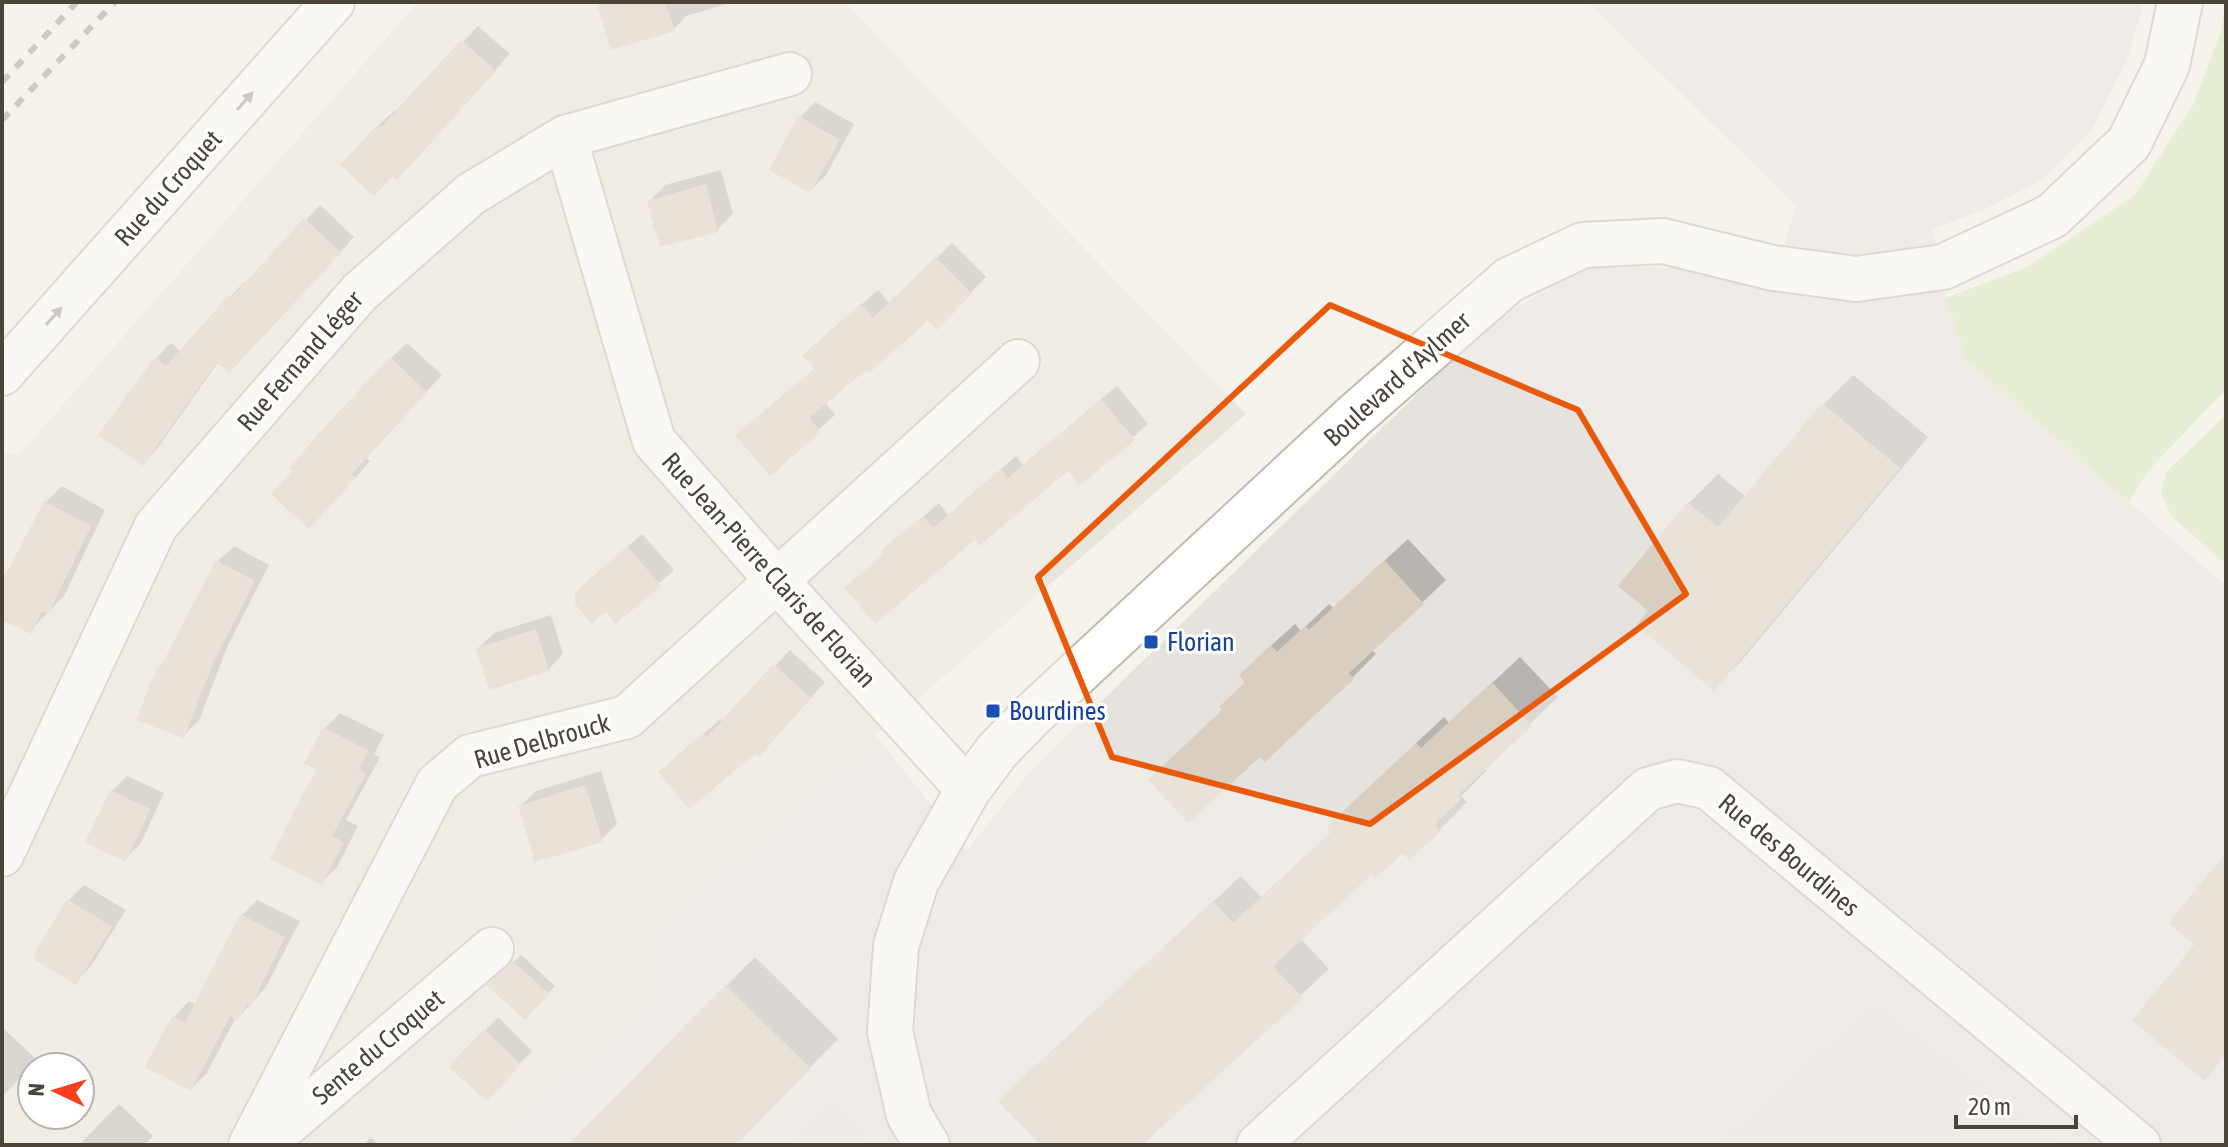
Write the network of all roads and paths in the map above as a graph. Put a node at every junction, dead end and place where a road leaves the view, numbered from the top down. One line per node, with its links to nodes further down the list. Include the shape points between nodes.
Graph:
1 (333, 2): 6 (street, Rue du Croquet, one-way to 1)
2 (2180, 2): 8 (street, Boulevard d'Aylmer, via 2167,65 2129,143 2052,216 1943,267 1856,279 1773,268 1663,241 1583,245 1509,280 1031,716)
3 (790, 74): 4 (street, Rue Fernand Léger)
4 (565, 137): 7 (street, Rue Jean-Pierre Claris de Florian, via 654,441); 9 (street, Rue Fernand Léger, via 471,194 360,292 156,526)
5 (1018, 361): 7 (street, Rue Delbrouck)
6 (2, 374)
7 (777, 581): 8 (street, Rue Jean-Pierre Claris de Florian); 11 (street, Rue Delbrouck, via 627,717 470,756 437,784)
8 (968, 790): 13 (street, Boulevard d'Aylmer, via 916,882 896,946 890,1032 909,1115)
9 (2, 855)
10 (492, 949): 12 (street, Sente du Croquet)
11 (250, 1145)
12 (263, 1145)
13 (927, 1145)
14 (1258, 1145): 15 (street, Rue des Bourdines, via 1648,789 1677,781 1709,788)
15 (2139, 1145)

